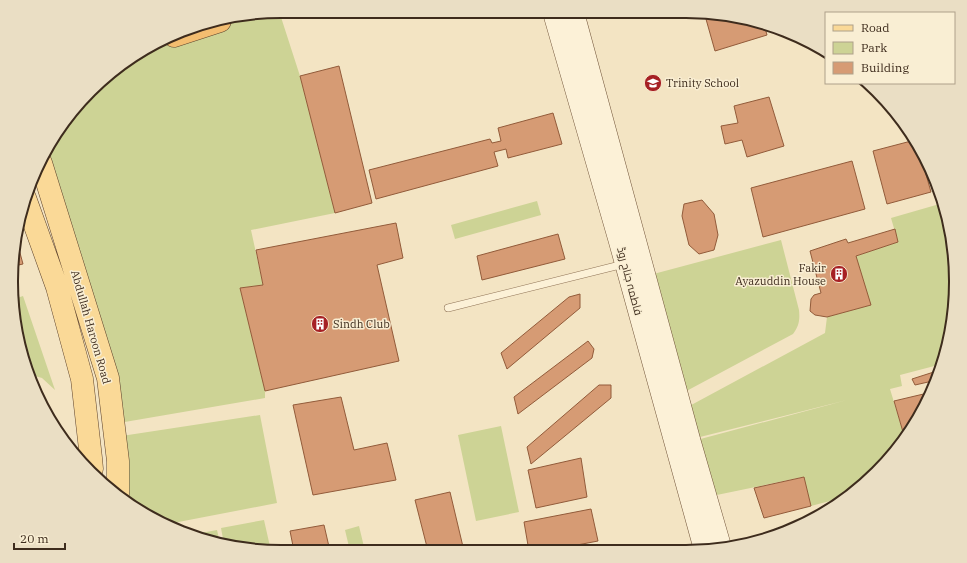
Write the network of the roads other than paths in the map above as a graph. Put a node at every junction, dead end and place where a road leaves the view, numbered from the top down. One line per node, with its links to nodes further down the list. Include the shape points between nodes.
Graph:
1 (555, 18): 5 (main road, فاطمہ جناح روڈ)
2 (575, 18): 5 (main road, فاطمہ جناح روڈ)
3 (43, 170): 6 (main road, Abdullah Haroon Road)
4 (29, 208): 7 (main road, Abdullah Haroon Road)
5 (633, 262): 8 (lane); 11 (main road, فاطمہ جناح روڈ, via 690,441); 12 (main road, فاطمہ جناح روڈ)
6 (74, 270): 7 (main road); 10 (main road, Abdullah Haroon Road, via 108,378 118,461)
7 (53, 276): 9 (main road, Abdullah Haroon Road, via 82,378)
8 (448, 308)
9 (91, 464)
10 (118, 488)
11 (719, 543)
12 (703, 544)

